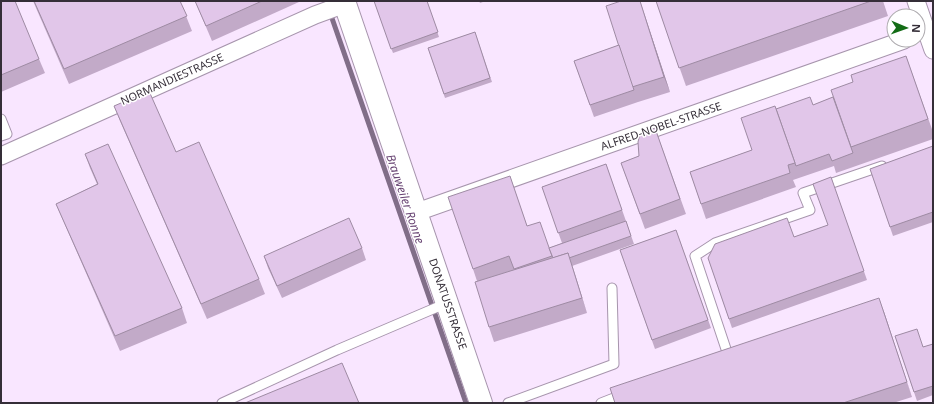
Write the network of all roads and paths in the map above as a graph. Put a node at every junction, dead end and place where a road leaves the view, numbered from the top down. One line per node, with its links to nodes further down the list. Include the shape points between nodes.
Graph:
1 (342, 4): 7 (street, NORMANDIESTRASSE); 9 (street, DONATUSSTRASSE)
2 (926, 39): 4 (street)
3 (886, 46): 9 (street, ALFRED-NOBEL-STRASSE)
4 (933, 50)
5 (1, 119): 6 (lane, via 7,134)
6 (1, 136)
7 (1, 156)
8 (890, 163): 12 (lane, via 803,193 810,210 715,244 695,256)
9 (417, 212): 11 (street, DONATUSSTRASSE)
10 (612, 288): 16 (lane, via 614,364)
11 (445, 304): 14 (lane); 15 (street, DONATUSSTRASSE)
12 (728, 355)
13 (631, 392): 17 (lane)
14 (222, 403)
15 (481, 403)
16 (508, 403)
17 (601, 403)

